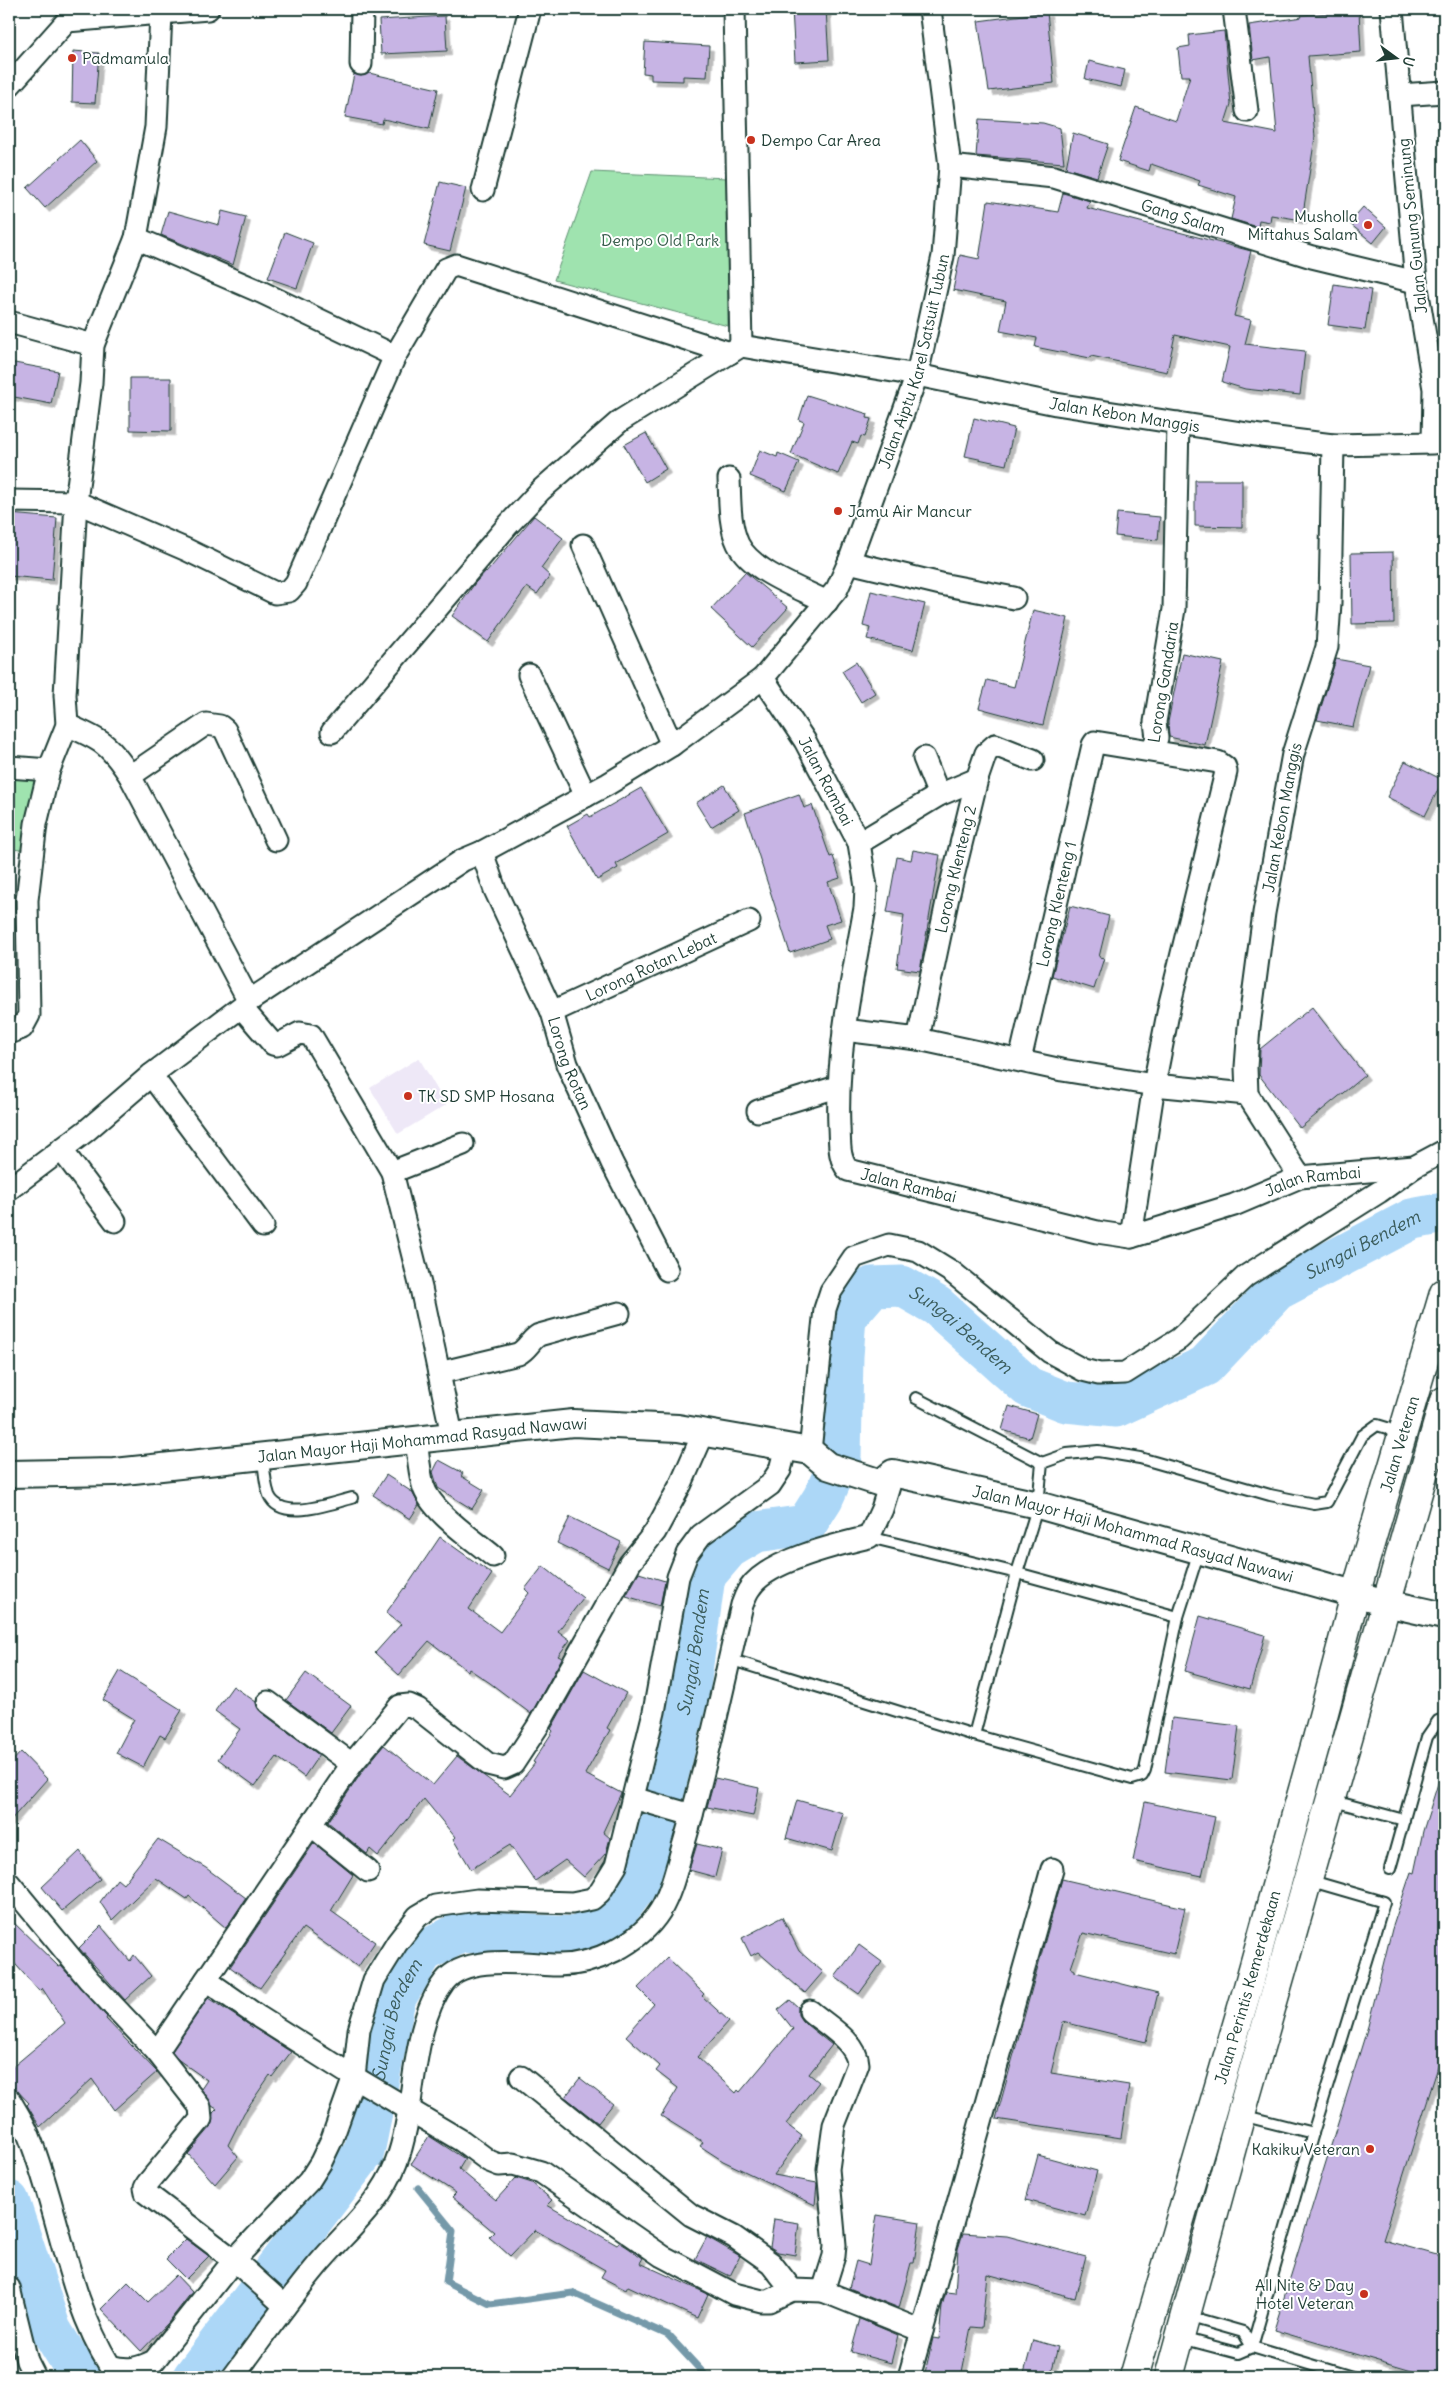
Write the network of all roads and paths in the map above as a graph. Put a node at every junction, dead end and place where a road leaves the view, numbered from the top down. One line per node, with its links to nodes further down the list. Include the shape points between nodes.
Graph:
1 (208, 9): 8 (street)
2 (362, 9): 10 (street)
3 (530, 9): 16 (street)
4 (734, 9): 21 (street)
5 (930, 9): 15 (street, Jalan Aiptu Karel Satsuit Tubun)
6 (1234, 9): 14 (street)
7 (1392, 9): 13 (street, Jalan Gunung Seminung)
8 (161, 13): 9 (street); 17 (street, via 156,127)
9 (67, 15): 11 (street)
10 (360, 64)
11 (9, 86)
12 (1444, 92): 13 (street)
13 (1400, 95): 18 (street, Jalan Gunung Seminung)
14 (1247, 110)
15 (950, 166): 18 (street, Gang Salam, via 1054,177 1312,257); 23 (street, Jalan Aiptu Karel Satsuit Tubun, via 942,256)
16 (483, 190)
17 (136, 238): 20 (street); 22 (street, via 262,292)
18 (1416, 282): 25 (street, Jalan Gunung Seminung, via 1434,388)
19 (9, 322): 20 (street)
20 (93, 345): 29 (street)
21 (735, 349): 22 (street, Jalan Kebon Manggis, via 456,264 446,269); 23 (street, Jalan Kebon Manggis); 37 (street, via 620,421 541,490)
22 (395, 356): 29 (street, Jalan Kebon Manggis, via 296,584 289,590 275,593)
23 (917, 375): 24 (street, Jalan Kebon Manggis, via 1056,404); 31 (street, Jalan Aiptu Karel Satsuit Tubun)
24 (1178, 423): 26 (street, Jalan Kebon Manggis); 39 (street, Lorong Gandaria, via 1174,609)
25 (1433, 443): 26 (street, Jalan Kebon Manggis)
26 (1334, 445): 61 (street, Jalan Kebon Manggis, via 1327,647 1293,754 1264,913 1248,1027)
27 (729, 479): 33 (street, via 738,543 746,554 758,567)
28 (9, 501): 29 (street)
29 (76, 502): 36 (street, via 65,695)
30 (583, 545): 38 (street)
31 (849, 562): 32 (street); 33 (street, Jalan Aiptu Karel Satsuit Tubun, via 838,589)
32 (1014, 598)
33 (827, 602): 35 (street, Jalan Aiptu Karel Satsuit Tubun)
34 (529, 675): 47 (street)
35 (763, 678): 38 (street, Jalan Aiptu Karel Satsuit Tubun); 49 (street, Jalan Rambai, via 805,741)
36 (67, 725): 43 (street); 44 (street, via 100,739)
37 (332, 732)
38 (672, 745): 47 (street, Jalan Aiptu Karel Satsuit Tubun)
39 (1152, 750): 57 (street, Lorong Klenteng 1, via 1095,742); 59 (street, Lorong Gandaria, via 1218,762 1226,772 1170,1003)
40 (924, 758): 46 (street)
41 (1033, 760): 45 (street, Lorong Klenteng 2, via 995,745 986,752)
42 (9, 767): 43 (street)
43 (49, 770): 55 (street, via 36,824 27,900 29,1015 22,1028)
44 (130, 776): 48 (street, via 206,724 220,726 225,730); 52 (street)
45 (977, 780): 46 (street); 56 (street, Lorong Klenteng 2)
46 (939, 795): 49 (street)
47 (586, 796): 50 (street, Jalan Aiptu Karel Satsuit Tubun)
48 (276, 840)
49 (859, 843): 54 (street, Jalan Rambai, via 866,887 865,908)
50 (482, 852): 52 (street, Jalan Aiptu Karel Satsuit Tubun, via 462,860); 53 (street, Lorong Rotan, via 494,890)
51 (749, 921): 53 (street, Lorong Rotan Lebat)
52 (245, 1005): 58 (street, Jalan Aiptu Karel Satsuit Tubun); 67 (street, via 273,1044 300,1033 312,1034)
53 (552, 1012): 73 (street, Lorong Rotan, via 567,1064 612,1163)
54 (844, 1030): 56 (street); 60 (street, Jalan Rambai)
55 (9, 1032)
56 (918, 1039): 57 (street)
57 (1020, 1060): 59 (street)
58 (151, 1075): 64 (street, Jalan Aiptu Karel Satsuit Tubun); 71 (street)
59 (1154, 1084): 61 (street); 72 (street)
60 (837, 1087): 62 (street); 72 (street, Jalan Rambai, via 840,1154 848,1170 1096,1232)
61 (1247, 1094): 68 (street)
62 (758, 1111)
63 (463, 1144): 67 (street)
64 (61, 1149): 69 (street, Jalan Aiptu Karel Satsuit Tubun); 70 (street)
65 (1444, 1151): 66 (street, Jalan Rambai)
66 (1414, 1167): 68 (street, Jalan Rambai); 83 (street, via 1246,1276 1179,1339 1125,1373 1099,1374 1083,1370 1050,1352 952,1272 918,1251 889,1245 854,1257 831,1291 825,1309)
67 (392, 1172): 76 (street)
68 (1300, 1178): 72 (street, Jalan Rambai, via 1234,1205)
69 (9, 1189)
70 (115, 1221)
71 (262, 1226)
72 (1131, 1237)
73 (668, 1270)
74 (1444, 1293): 82 (highway, Jalan Veteran)
75 (619, 1313): 76 (street, via 539,1335 518,1354)
76 (439, 1373): 80 (street)
77 (916, 1398): 85 (lane)
78 (1444, 1401): 95 (highway, Jalan Veteran)
79 (704, 1432): 80 (street, Jalan Mayor Haji Mohammad Rasyad Nawawi, via 573,1423); 83 (street, Jalan Mayor Haji Mohammad Rasyad Nawawi); 102 (street, via 655,1532 630,1564 513,1764 504,1768 488,1764 409,1705 400,1706)
80 (452, 1435): 81 (street, Jalan Mayor Haji Mohammad Rasyad Nawawi)
81 (416, 1439): 84 (street, Jalan Mayor Haji Mohammad Rasyad Nawawi); 92 (street, via 423,1486 435,1507)
82 (1400, 1439): 85 (lane, via 1387,1428 1377,1425 1362,1436 1327,1502 1314,1504 1270,1495 1140,1458 1098,1451 1067,1454); 94 (highway, Jalan Veteran)
83 (808, 1455): 87 (street, Jalan Mayor Haji Mohammad Rasyad Nawawi); 103 (street, via 780,1470 770,1485 701,1535 687,1554 678,1576)
84 (262, 1456): 86 (street, Jalan Mayor Haji Mohammad Rasyad Nawawi, via 115,1472); 88 (lane, via 270,1497 281,1508 292,1511)
85 (1042, 1463): 89 (lane)
86 (9, 1474)
87 (887, 1478): 89 (street, Jalan Mayor Haji Mohammad Rasyad Nawawi); 90 (street, via 882,1509)
88 (352, 1498)
89 (1038, 1505): 91 (street, Jalan Mayor Haji Mohammad Rasyad Nawawi); 93 (lane)
90 (869, 1537): 93 (lane); 98 (street, via 820,1548 775,1568 750,1586)
91 (1199, 1551): 94 (street, Jalan Mayor Haji Mohammad Rasyad Nawawi); 97 (lane)
92 (494, 1556)
93 (1017, 1573): 97 (lane); 101 (lane)
94 (1354, 1595): 95 (street, Jalan Mayor Haji Mohammad Rasyad Nawawi); 133 (highway, Jalan Perintis Kemerdekaan, via 1248,1986)
95 (1386, 1602): 96 (street, Jalan Mayor Haji Mohammad Rasyad Nawawi); 104 (highway, Jalan Veteran)
96 (1444, 1616)
97 (1178, 1617): 101 (lane, via 1142,1776 1132,1779)
98 (729, 1659): 101 (lane); 105 (street)
99 (268, 1702): 102 (street)
100 (1444, 1719): 106 (lane, via 1438,1721 1427,1737)
101 (974, 1735)
102 (352, 1764): 107 (street)
103 (637, 1799): 105 (street); 117 (street, via 616,1866 600,1892 592,1898 572,1903 477,1900 435,1906 418,1916 374,1980 359,2030)
104 (1330, 1800): 106 (lane); 111 (highway, Jalan Veteran)
105 (686, 1813): 119 (street, via 670,1888 661,1910 629,1941 594,1961 579,1964 487,1963 459,1969 446,1979 432,2000)
106 (1404, 1820): 109 (lane)
107 (311, 1824): 110 (street); 113 (street)
108 (1052, 1869): 128 (street)
109 (1390, 1869)
110 (368, 1871)
111 (1307, 1880): 120 (highway, Jalan Veteran); 121 (lane, via 1384,1902)
112 (9, 1883): 115 (street, via 89,1980)
113 (206, 1980): 115 (street); 117 (street, via 259,2017)
114 (810, 2011): 125 (street, via 858,2055 858,2064 834,2125 830,2151 828,2169 835,2245)
115 (157, 2052): 122 (street, via 200,2107 202,2115 147,2184 146,2192)
116 (521, 2077): 124 (street, via 691,2214 771,2262)
117 (362, 2080): 119 (street); 122 (street, via 309,2181)
118 (9, 2099): 122 (street, via 29,2135 78,2296 98,2347 110,2366 137,2370 154,2361)
119 (405, 2106): 124 (street, via 494,2164 513,2164 541,2172 662,2256 734,2294 769,2301); 126 (street, via 400,2151 382,2190 360,2220)
120 (1241, 2114): 121 (lane); 127 (highway, Jalan Veteran)
121 (1313, 2133): 129 (lane)
122 (234, 2260): 126 (street)
123 (9, 2288): 130 (street, via 27,2361)
124 (792, 2290): 125 (street)
125 (823, 2291): 128 (street)
126 (281, 2302): 131 (street)
127 (1184, 2327): 129 (lane, via 1238,2353); 129 (lane, via 1243,2332); 134 (highway, Jalan Veteran)
128 (922, 2331): 132 (street)
129 (1252, 2347): 135 (lane)
130 (35, 2377)
131 (233, 2377)
132 (909, 2377)
133 (1134, 2377)
134 (1169, 2377)
135 (1352, 2377)

